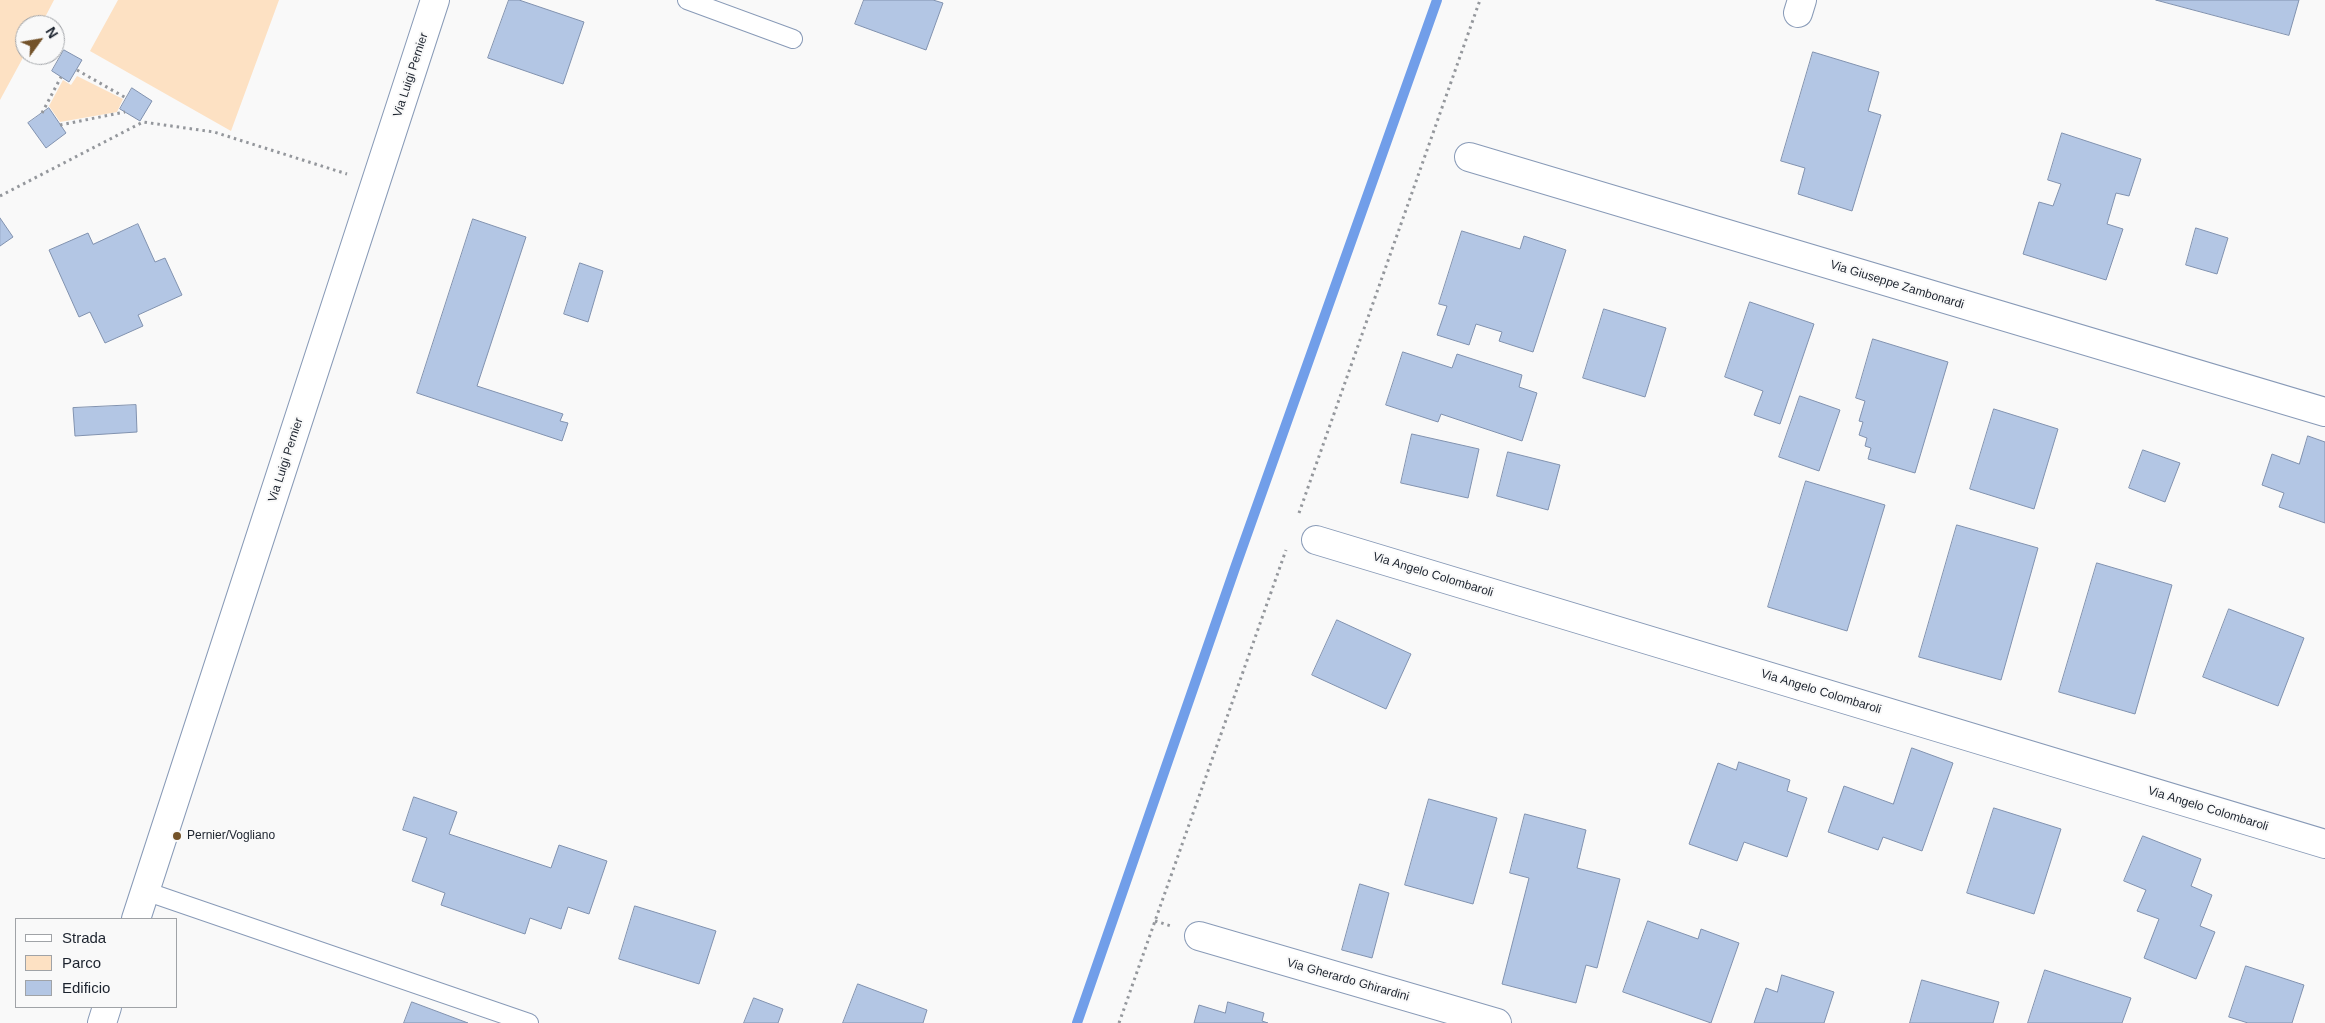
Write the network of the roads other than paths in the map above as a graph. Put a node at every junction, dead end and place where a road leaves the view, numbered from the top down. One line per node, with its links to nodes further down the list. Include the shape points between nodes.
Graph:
1 (435, 0): 8 (street, Via Luigi Pernier)
2 (687, 0): 3 (lane)
3 (793, 39)
4 (1469, 157): 5 (street, Via Giuseppe Zambonardi)
5 (2325, 412)
6 (1316, 540): 7 (street, Via Angelo Colombaroli)
7 (2325, 844)
8 (145, 891): 9 (street, Via Luigi Pernier); 13 (lane)
9 (136, 918)
10 (1200, 936): 14 (street, Via Gherardo Ghirardini)
11 (107, 1008): 12 (street)
12 (102, 1023)
13 (529, 1023)
14 (1496, 1023)

